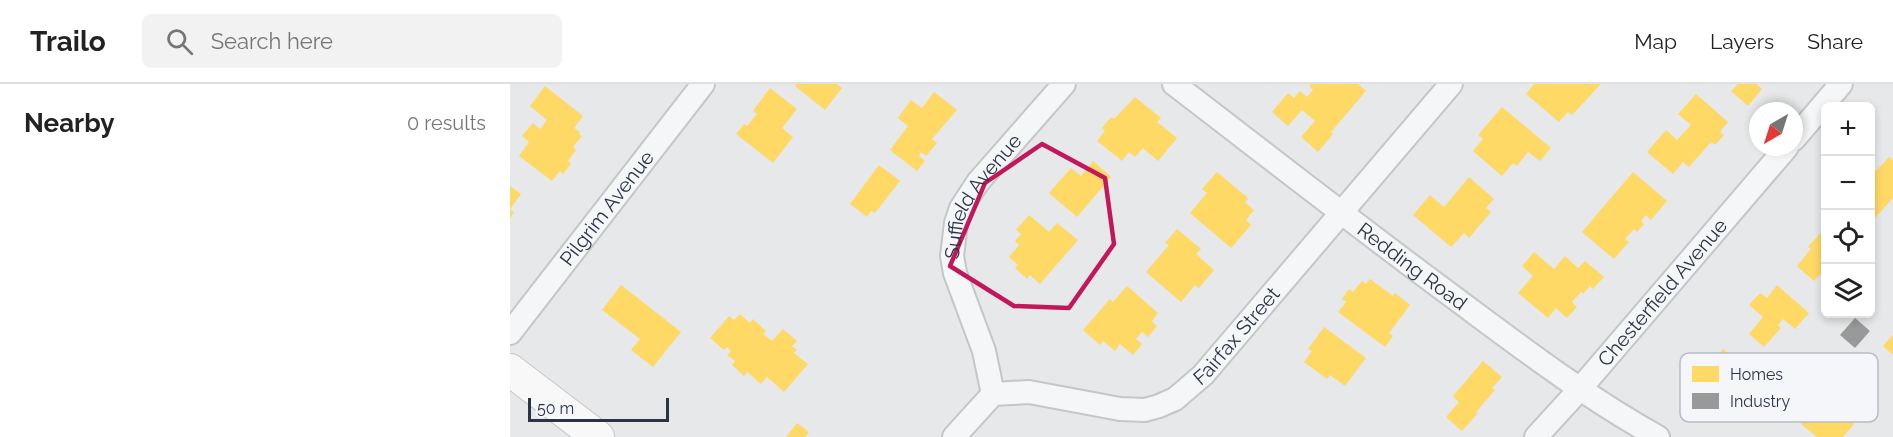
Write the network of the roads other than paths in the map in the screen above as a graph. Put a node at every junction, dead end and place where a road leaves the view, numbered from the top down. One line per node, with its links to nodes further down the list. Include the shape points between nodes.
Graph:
1 (703, 84): 9 (street, Pilgrim Avenue)
2 (1064, 84): 12 (street, Suffield Avenue, via 973,188 956,223 952,256 955,273 984,351)
3 (1174, 84): 8 (street, Redding Road)
4 (1450, 84): 8 (street, Fairfax Street)
5 (1841, 84): 6 (street)
6 (1803, 128)
7 (1779, 156): 11 (street, Chesterfield Avenue)
8 (1342, 212): 11 (street, Redding Road); 12 (street, Fairfax Street, via 1203,375 1167,404 1134,410 1029,392)
9 (510, 333)
10 (510, 370): 13 (street)
11 (1579, 390): 15 (street, Chesterfield Avenue); 16 (street, Redding Road)
12 (993, 394): 14 (street)
13 (598, 437)
14 (954, 437)
15 (1536, 437)
16 (1658, 437)

